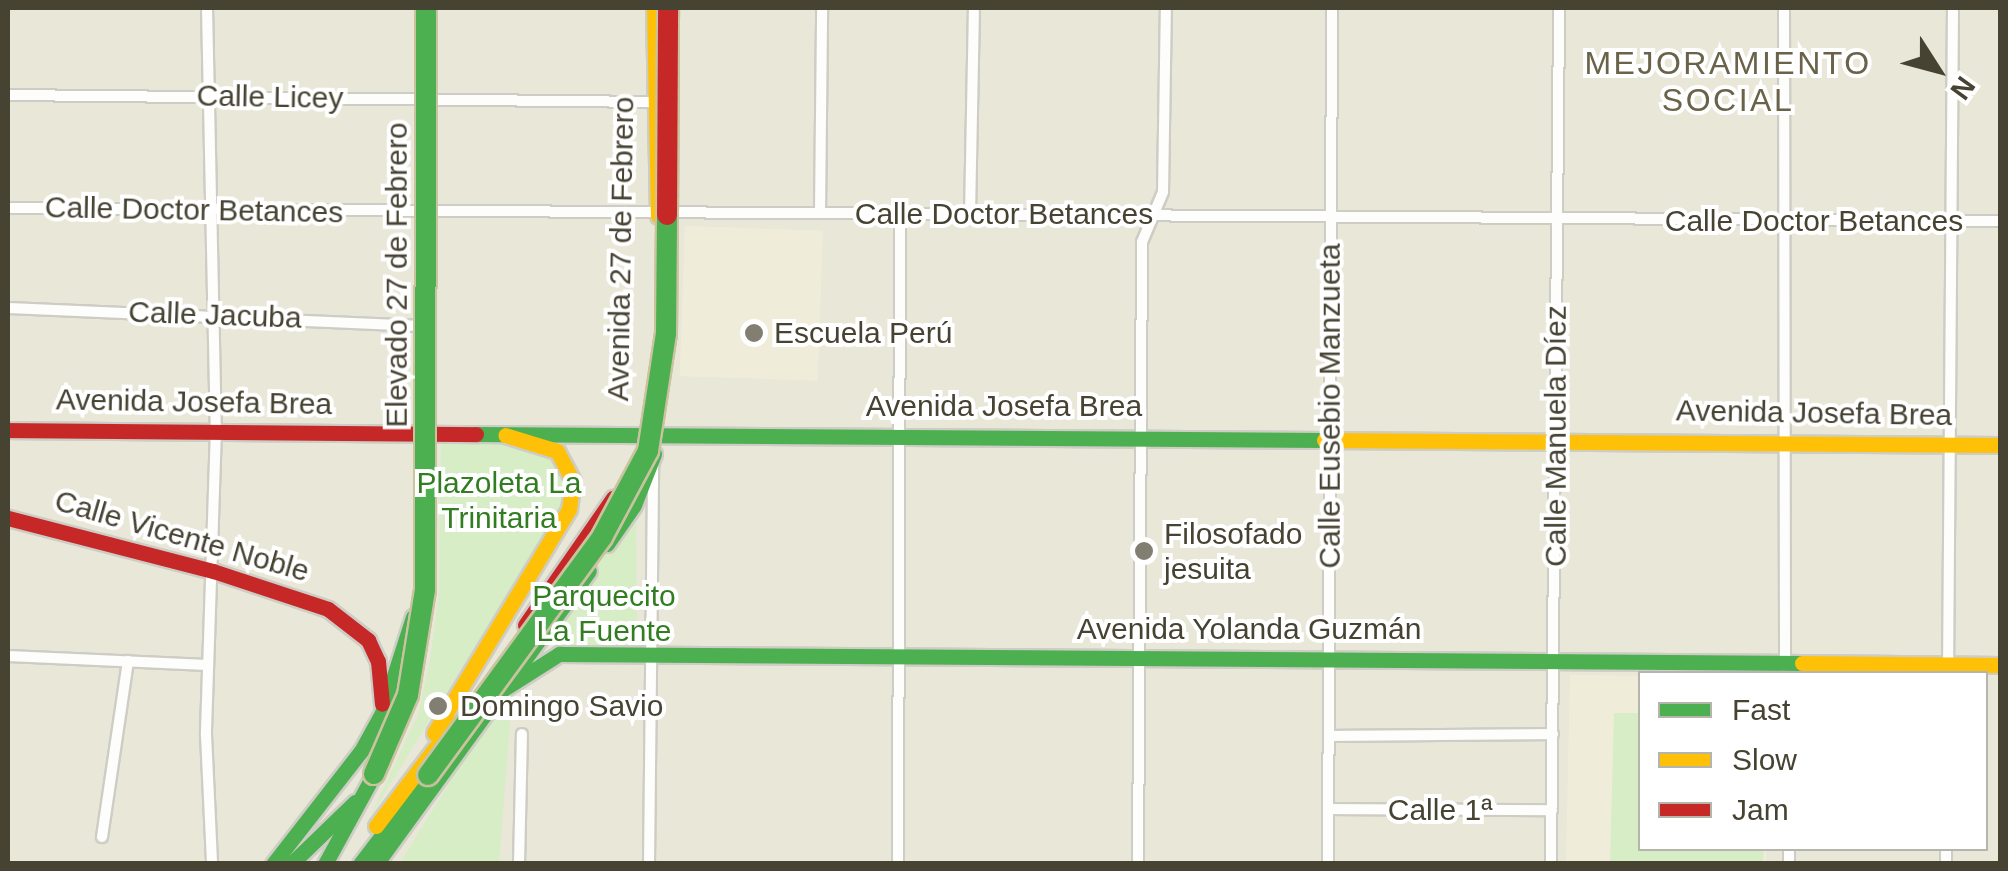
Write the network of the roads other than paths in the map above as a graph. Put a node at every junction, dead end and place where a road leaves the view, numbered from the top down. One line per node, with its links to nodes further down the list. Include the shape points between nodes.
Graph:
1 (206, 8): 13 (street)
2 (424, 8): 14 (main road); 63 (main road, Elevado 27 de Febrero, bridge, via 425,590 408,695)
3 (654, 8): 15 (main road, Avenida 27 de Febrero)
4 (668, 8): 64 (main road, bridge, via 666,333 648,451 610,524)
5 (822, 8): 19 (street)
6 (974, 8): 23 (street)
7 (1166, 8): 21 (street, via 1163,192)
8 (1332, 8): 24 (street, Calle Eusebio Manzueta)
9 (1559, 8): 25 (street, Calle Manuela Díez)
10 (1784, 8): 28 (street)
11 (1953, 8): 26 (street)
12 (8, 95): 13 (street, Calle Licey)
13 (208, 96): 14 (street, Calle Licey); 17 (street)
14 (422, 99): 15 (street, Calle Licey); 20 (main road)
15 (652, 102): 18 (main road, Avenida 27 de Febrero)
16 (8, 208): 17 (street, Calle Doctor Betances)
17 (209, 209): 20 (street, Calle Doctor Betances); 30 (street)
18 (658, 211): 19 (street, Calle Doctor Betances); 20 (street, Calle Doctor Betances); 36 (main road, Avenida 27 de Febrero)
19 (820, 212): 22 (street, Calle Doctor Betances)
20 (422, 213): 31 (main road)
21 (1154, 214): 23 (street, Calle Doctor Betances); 24 (street, Calle Doctor Betances); 38 (street, via 1142,242)
22 (900, 215): 23 (street, Calle Doctor Betances); 37 (street)
23 (970, 215)
24 (1331, 216): 25 (street, Calle Doctor Betances); 39 (street, Calle Eusebio Manzueta)
25 (1556, 218): 28 (street, Calle Doctor Betances); 40 (street, Calle Manuela Díez)
26 (1953, 221): 27 (street, Calle Doctor Betances); 28 (street, Calle Doctor Betances); 42 (street)
27 (2000, 221)
28 (1786, 222): 41 (street)
29 (8, 308): 30 (street, Calle Jacuba)
30 (212, 313): 31 (street, Calle Jacuba); 32 (street)
31 (422, 326): 35 (main road)
32 (216, 429): 33 (main road, Avenida Josefa Brea); 35 (main road, Avenida Josefa Brea); 46 (street)
33 (8, 430)
34 (505, 434): 35 (main road, Avenida Josefa Brea); 36 (main road, Avenida Josefa Brea); 68 (main road, via 557,451 573,481 570,509)
35 (423, 436): 59 (main road, via 417,603)
36 (651, 436): 37 (main road, Avenida Josefa Brea); 44 (main road); 68 (main road, Avenida 27 de Febrero, via 604,513)
37 (903, 436): 38 (main road, Avenida Josefa Brea); 48 (street)
38 (1141, 436): 39 (main road, Avenida Josefa Brea); 52 (street)
39 (1330, 437): 40 (main road, Avenida Josefa Brea); 53 (street, Calle Eusebio Manzueta)
40 (1558, 440): 41 (main road, Avenida Josefa Brea); 50 (street, Calle Manuela Díez)
41 (1787, 442): 42 (main road, Avenida Josefa Brea); 56 (street)
42 (1950, 445): 43 (main road, Avenida Josefa Brea); 57 (street)
43 (2000, 445)
44 (653, 458): 49 (street); 58 (main road, via 634,505)
45 (8, 518): 46 (main road, Calle Vicente Noble)
46 (213, 571): 55 (street); 59 (main road, Calle Vicente Noble, via 352,623 378,662)
47 (8, 656): 51 (street)
48 (900, 657): 49 (main road, Avenida Yolanda Guzmán); 52 (main road, Avenida Yolanda Guzmán); 82 (street)
49 (655, 658): 58 (main road, Avenida Yolanda Guzmán, via 559,654); 81 (street)
50 (1554, 659): 53 (main road, Avenida Yolanda Guzmán); 56 (main road, Avenida Yolanda Guzmán); 61 (street, Calle Manuela Díez)
51 (128, 660): 55 (street); 70 (street)
52 (1140, 660): 53 (main road, Avenida Yolanda Guzmán); 83 (street)
53 (1329, 660): 62 (street, Calle Eusebio Manzueta)
54 (2000, 665): 57 (main road, Avenida Yolanda Guzmán)
55 (208, 666): 71 (street)
56 (1785, 667): 57 (main road, Avenida Yolanda Guzmán)
57 (1948, 669)
58 (507, 687): 69 (main road)
59 (382, 712): 72 (main road)
60 (522, 734): 80 (street)
61 (1552, 734): 62 (street); 66 (street, Calle Manuela Díez)
62 (1330, 736): 65 (street, Calle Eusebio Manzueta)
63 (364, 794): 67 (main road, Elevado 27 de Febrero); 73 (main road)
64 (409, 799): 69 (main road); 77 (main road)
65 (1328, 809): 66 (street, Calle 1ª); 84 (street, Calle Eusebio Manzueta)
66 (1552, 810): 85 (street, Calle Manuela Díez)
67 (348, 824): 74 (main road); 75 (main road)
68 (376, 826): 76 (main road)
69 (396, 836): 78 (main road); 79 (main road)
70 (102, 837)
71 (212, 863)
72 (273, 864)
73 (291, 864)
74 (316, 864)
75 (325, 864)
76 (348, 864)
77 (360, 864)
78 (376, 864)
79 (386, 864)
80 (518, 864)
81 (650, 864)
82 (898, 864)
83 (1138, 864)
84 (1328, 864)
85 (1551, 864)

